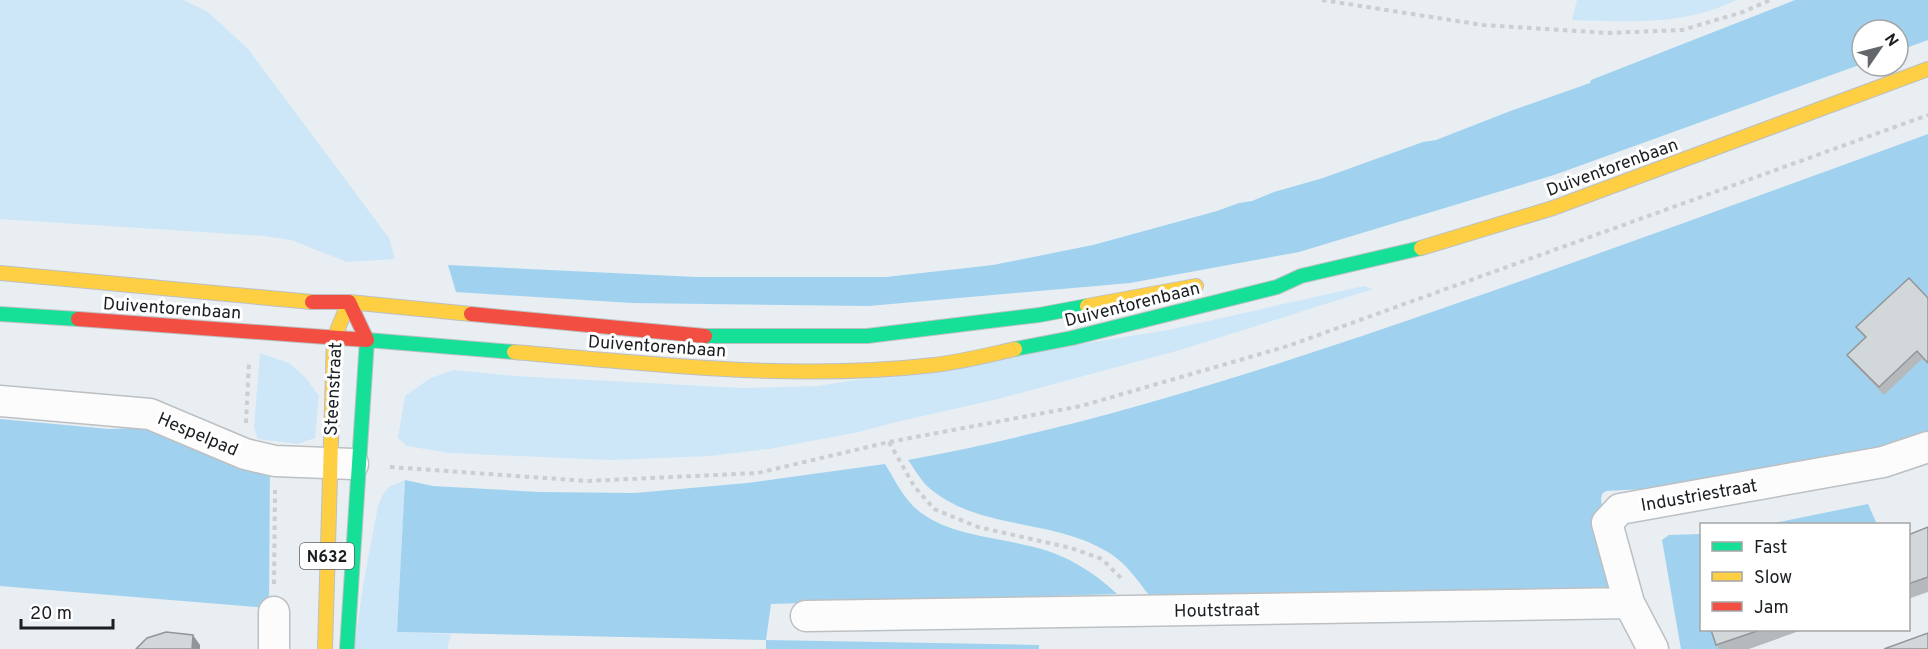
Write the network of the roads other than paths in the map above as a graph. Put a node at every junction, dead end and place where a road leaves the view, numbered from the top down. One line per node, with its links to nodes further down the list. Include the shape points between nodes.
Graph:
1 (1928, 69): 4 (main road, Duiventorenbaan, via 1553,208 1413,250)
2 (1272, 272): 4 (main road, Duiventorenbaan)
3 (0, 273): 6 (main road, Duiventorenbaan, via 320,303)
4 (1301, 276): 9 (main road, Duiventorenbaan, via 1277,287 1095,332 935,365 838,370 715,369)
5 (1214, 283): 6 (main road, Duiventorenbaan, via 1039,315 867,336 715,337)
6 (349, 302): 8 (main road, Steenstraat / N632); 9 (main road, Steenstraat / N632)
7 (0, 314): 8 (main road, Duiventorenbaan)
8 (334, 338): 9 (main road, Duiventorenbaan); 12 (main road, Steenstraat / N632)
9 (367, 340): 13 (main road, Steenstraat / N632)
10 (0, 400): 12 (street, Hespelpad, via 150,414 245,454 275,461)
11 (1928, 447): 14 (street, Industriestraat, via 1883,462 1620,509 1607,523)
12 (330, 463): 13 (street, Hespelpad); 18 (main road, Steenstraat / N632)
13 (359, 465): 19 (main road, Steenstraat / N632)
14 (1629, 603): 16 (street, Houtstraat); 20 (street, Industriestraat)
15 (274, 612): 17 (street)
16 (806, 616)
17 (274, 649)
18 (325, 649)
19 (347, 649)
20 (1653, 649)

